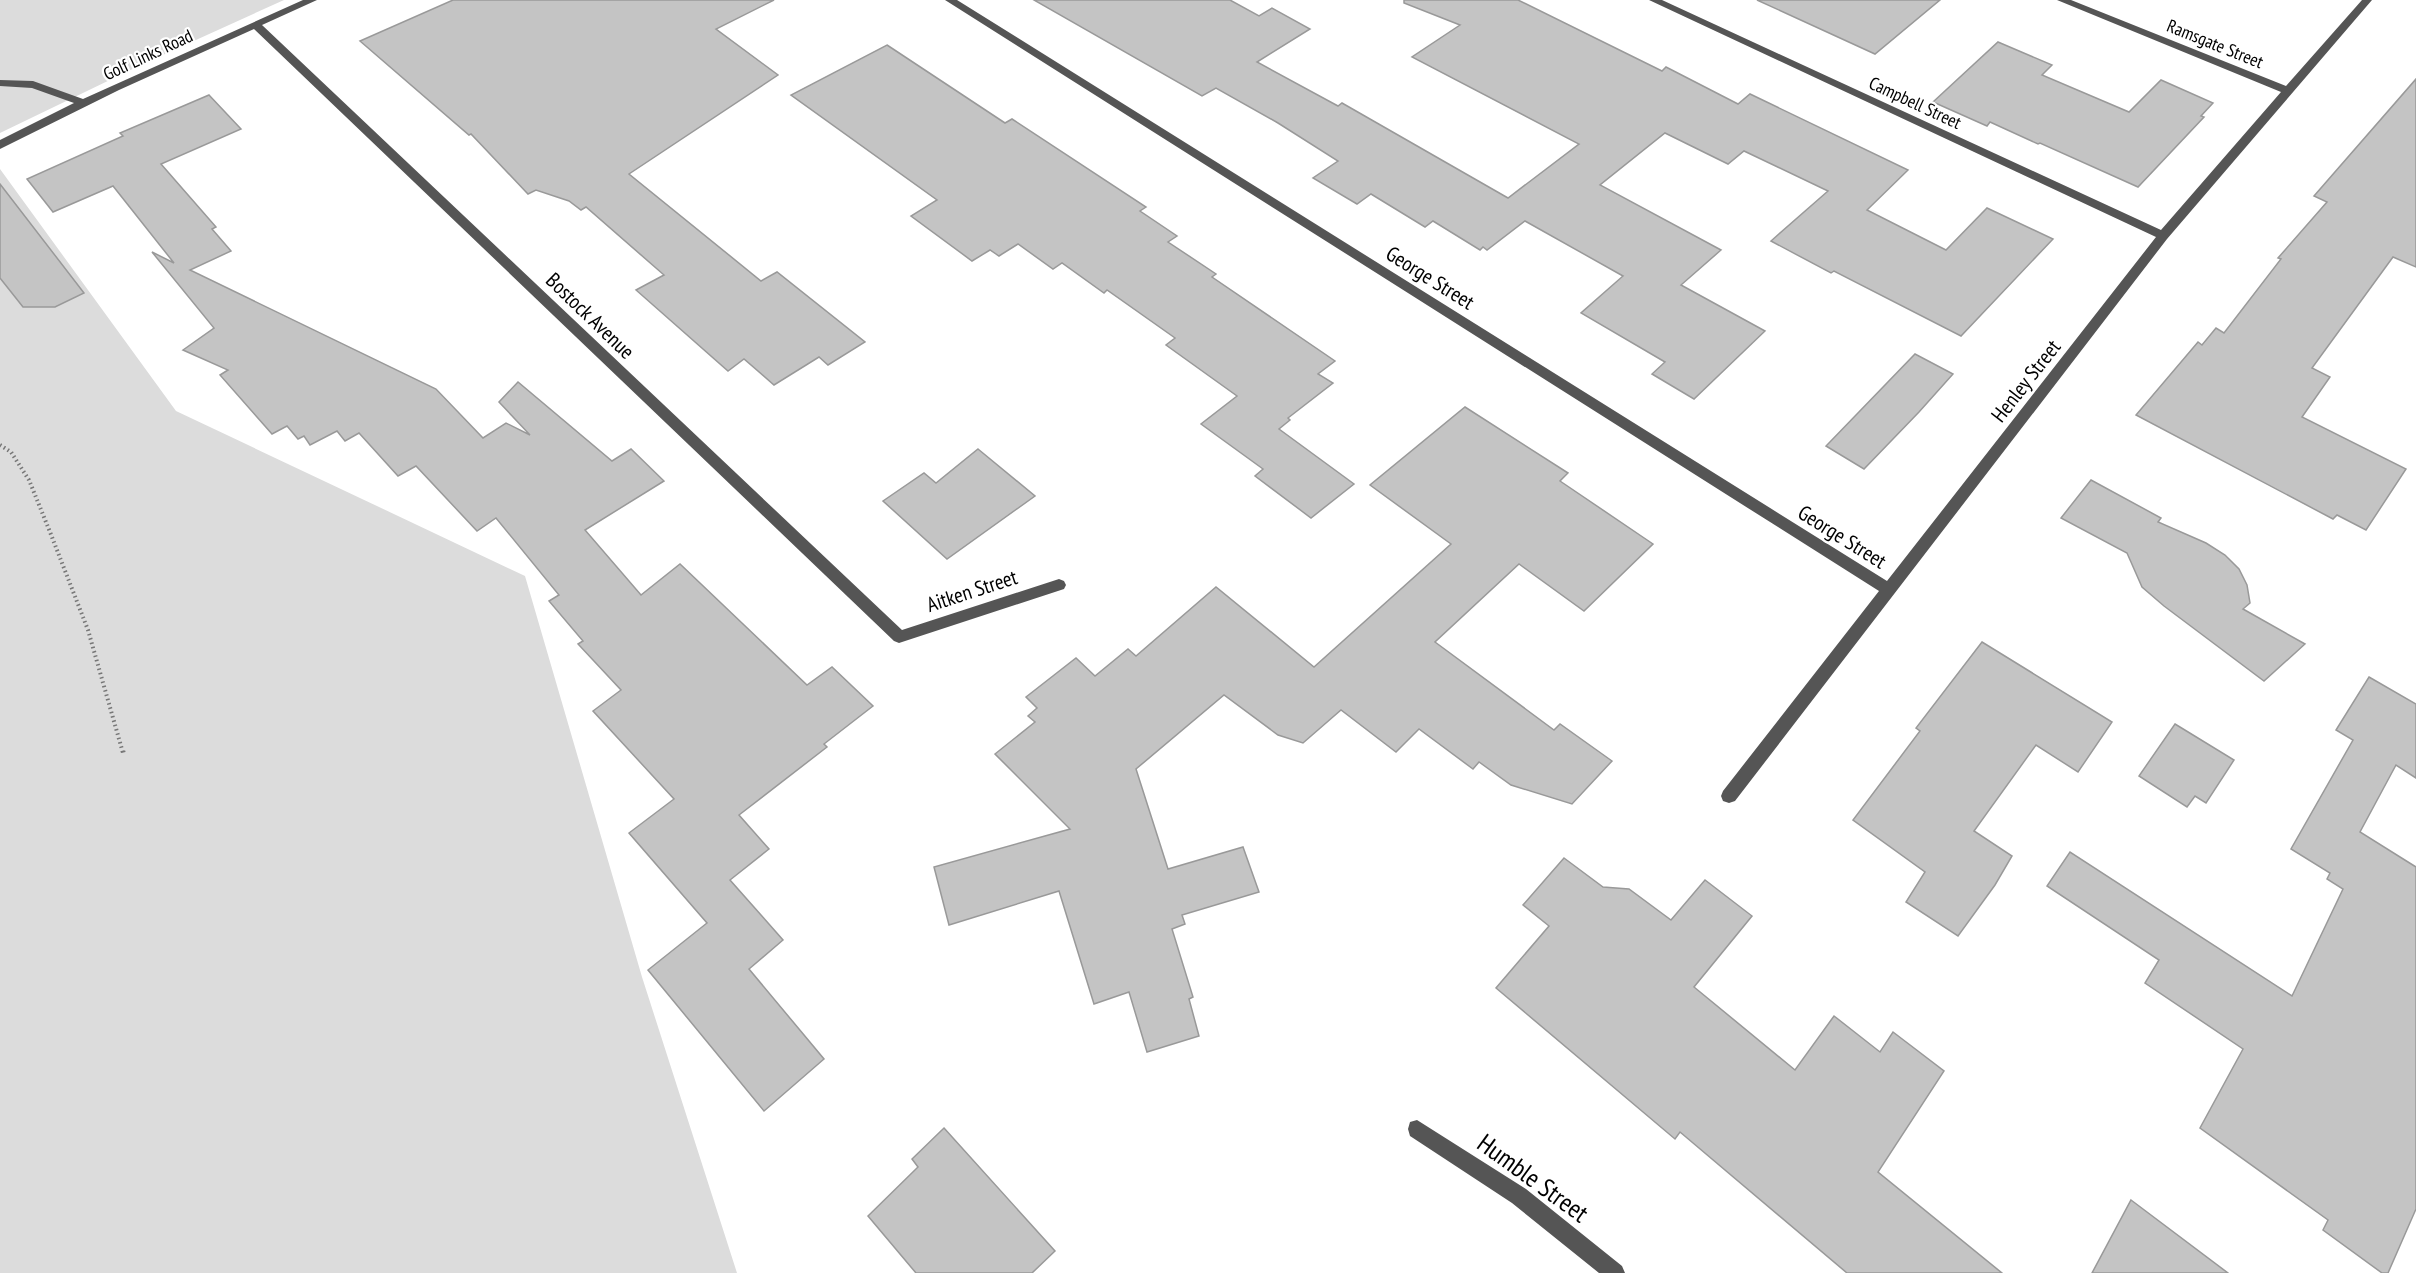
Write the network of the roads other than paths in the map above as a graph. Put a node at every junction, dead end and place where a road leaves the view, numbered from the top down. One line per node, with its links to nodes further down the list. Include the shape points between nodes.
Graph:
1 (312, 0): 6 (street, Golf Links Road)
2 (950, 0): 13 (street, George Street)
3 (1653, 0): 11 (street, Campbell Street)
4 (2062, 0): 8 (street, Ramsgate Street)
5 (2367, 0): 8 (street, Henley Street)
6 (255, 24): 9 (street, Golf Links Road); 14 (street, Bostock Avenue)
7 (0, 83): 9 (street, via 41,85)
8 (2288, 91): 11 (street, Henley Street)
9 (83, 103): 10 (street, Golf Links Road)
10 (0, 145)
11 (2163, 236): 13 (street, Henley Street)
12 (1059, 585): 14 (street, Aitken Street)
13 (1890, 590): 15 (street, Henley Street)
14 (899, 637)
15 (1729, 796)
16 (1417, 1130): 17 (street, Humble Street, via 1519,1196)
17 (1615, 1273)

